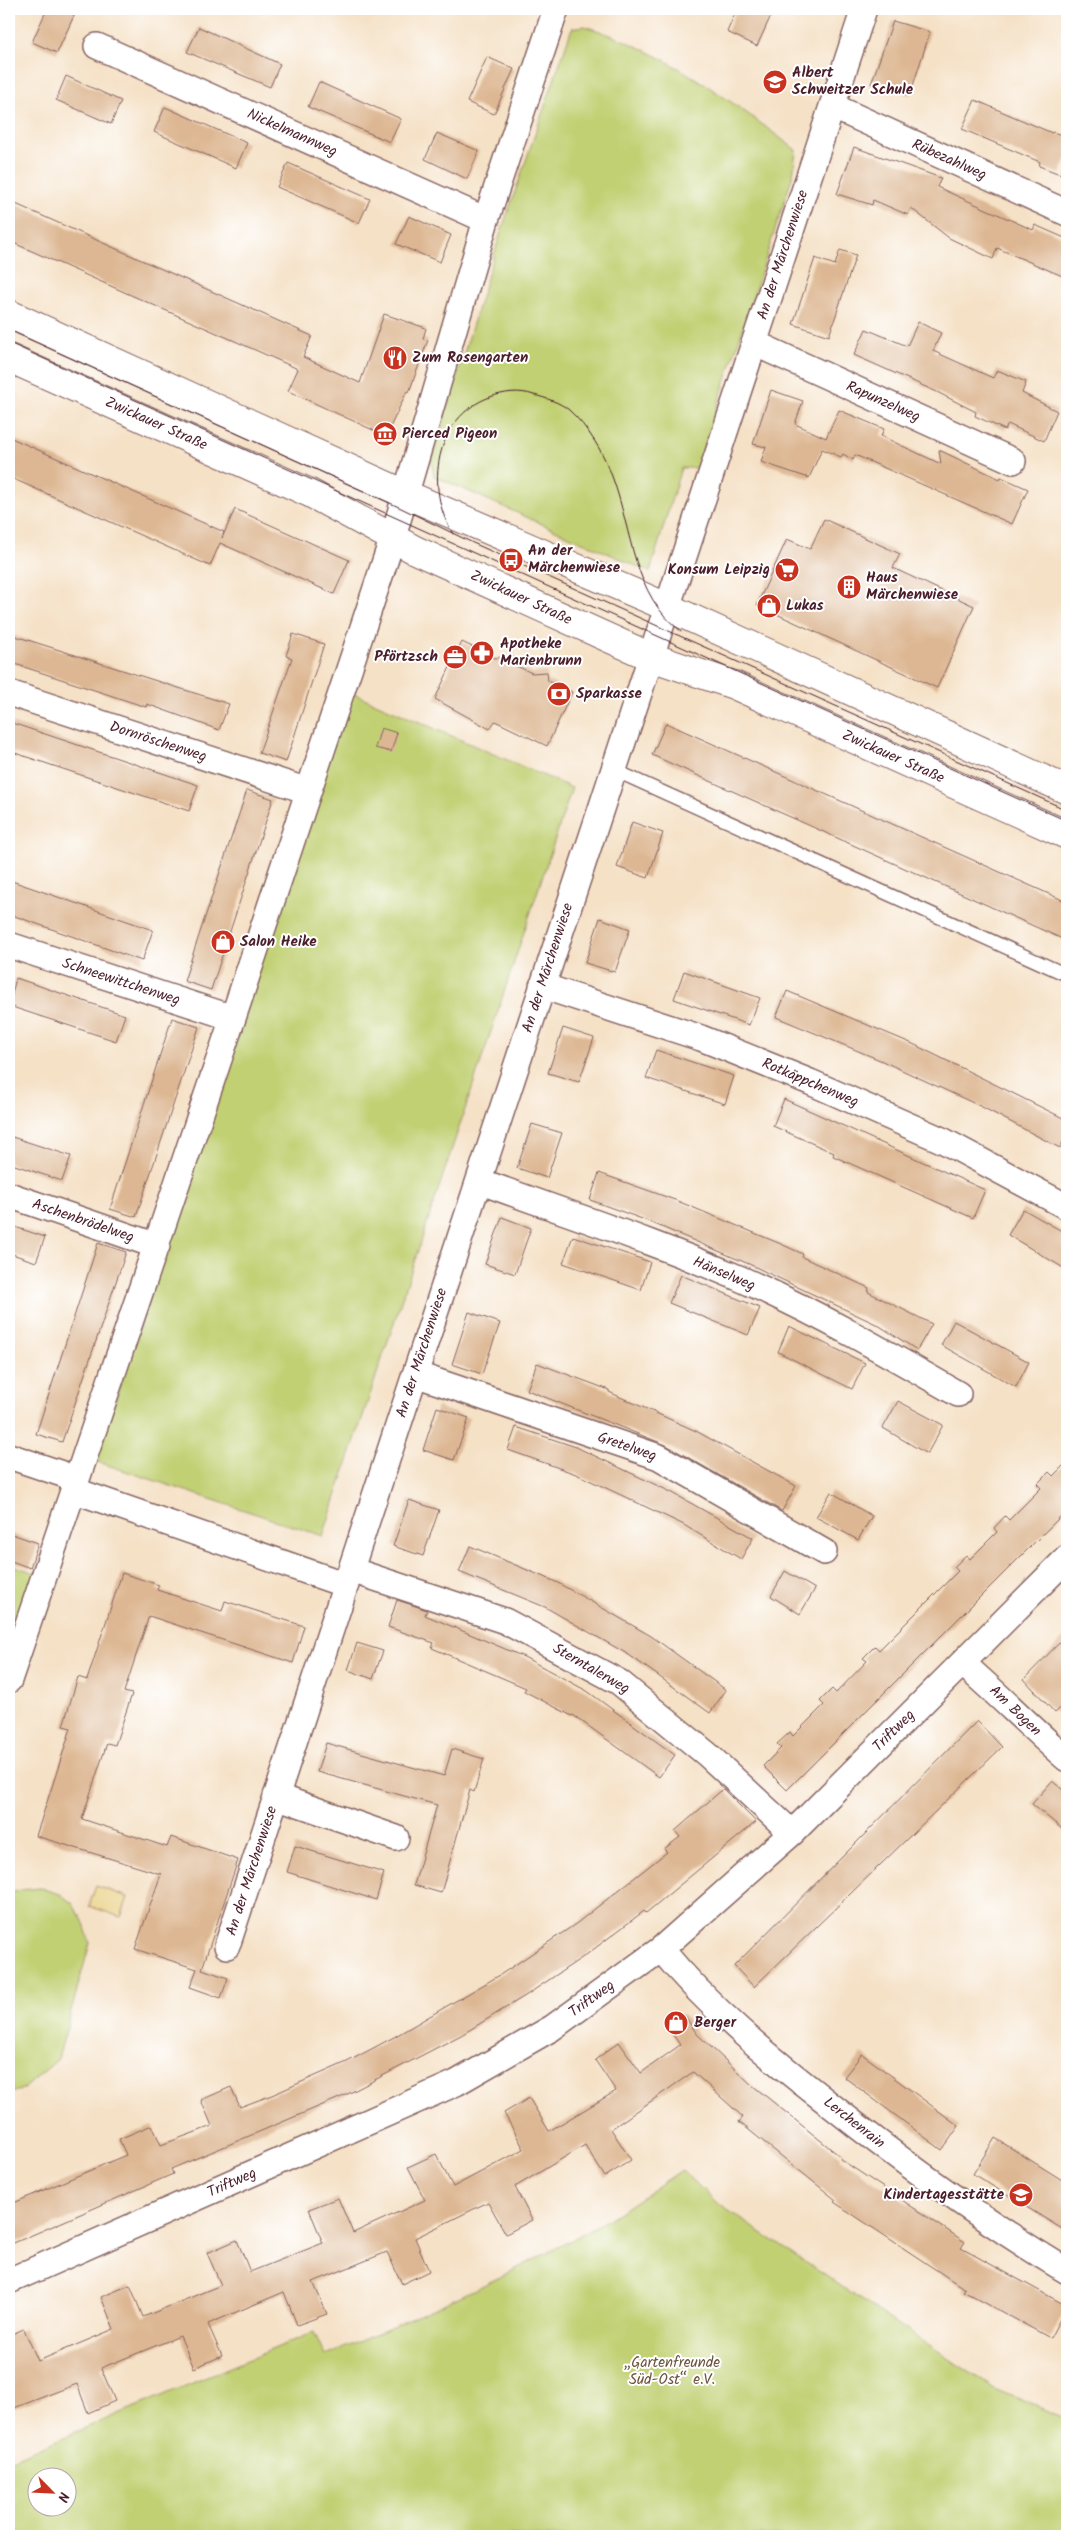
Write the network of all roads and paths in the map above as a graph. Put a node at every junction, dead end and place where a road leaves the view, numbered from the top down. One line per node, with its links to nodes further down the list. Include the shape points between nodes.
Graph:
1 (556, 9): 6 (street)
2 (860, 11): 4 (street, An der Märchenwiese)
3 (97, 46): 6 (street, Nickelmannweg)
4 (832, 106): 5 (street, Rübezahlweg); 8 (street, An der Märchenwiese)
5 (1067, 213)
6 (486, 220): 11 (street)
7 (9, 314): 11 (main road)
8 (754, 343): 10 (street, Rapunzelweg); 13 (street, An der Märchenwiese)
9 (9, 358): 12 (main road, Zwickauer Straße, via 310,493)
10 (1013, 461)
11 (405, 494): 12 (street); 13 (main road)
12 (393, 537): 14 (main road, Zwickauer Straße, via 415,550); 18 (street)
13 (667, 607): 14 (street, An der Märchenwiese); 17 (main road)
14 (651, 657): 16 (street, An der Märchenwiese); 19 (main road, Zwickauer Straße, via 734,686)
15 (9, 693): 18 (street, Dornröschenweg)
16 (614, 770): 21 (lane); 22 (street, An der Märchenwiese)
17 (1067, 790)
18 (308, 791): 23 (street)
19 (1067, 835)
20 (9, 945): 23 (street, Schneewittchenweg)
21 (1067, 975)
22 (542, 986): 24 (street, An der Märchenwiese); 26 (street, Rotkäppchenweg, via 701,1038 810,1082 944,1141)
23 (233, 1018): 27 (street)
24 (478, 1181): 28 (street, An der Märchenwiese); 29 (street, Hänselweg, via 635,1237 741,1280 856,1335)
25 (9, 1195): 27 (street, Aschenbrödelweg)
26 (1067, 1207)
27 (156, 1246): 31 (street)
28 (415, 1374): 32 (street, Gretelweg, via 659,1457); 34 (street, An der Märchenwiese)
29 (958, 1394)
30 (9, 1456): 31 (street)
31 (75, 1485): 34 (street); 36 (street)
32 (824, 1552)
33 (1067, 1558): 35 (street, Triftweg)
34 (348, 1577): 38 (street, An der Märchenwiese); 39 (street, Sterntalerweg, via 506,1621 619,1682 708,1755)
35 (962, 1663): 37 (street, Am Bogen); 39 (street, Triftweg)
36 (9, 1680)
37 (1067, 1759)
38 (276, 1796): 40 (street, An der Märchenwiese); 41 (street, An der Märchenwiese)
39 (792, 1833): 42 (street, Triftweg)
40 (396, 1838)
41 (227, 1946)
42 (661, 1949): 43 (street, Lerchenrain, via 744,2034 790,2073 909,2167 994,2227); 44 (street, Triftweg, via 552,2028 456,2082)
43 (1067, 2271)
44 (9, 2281)

